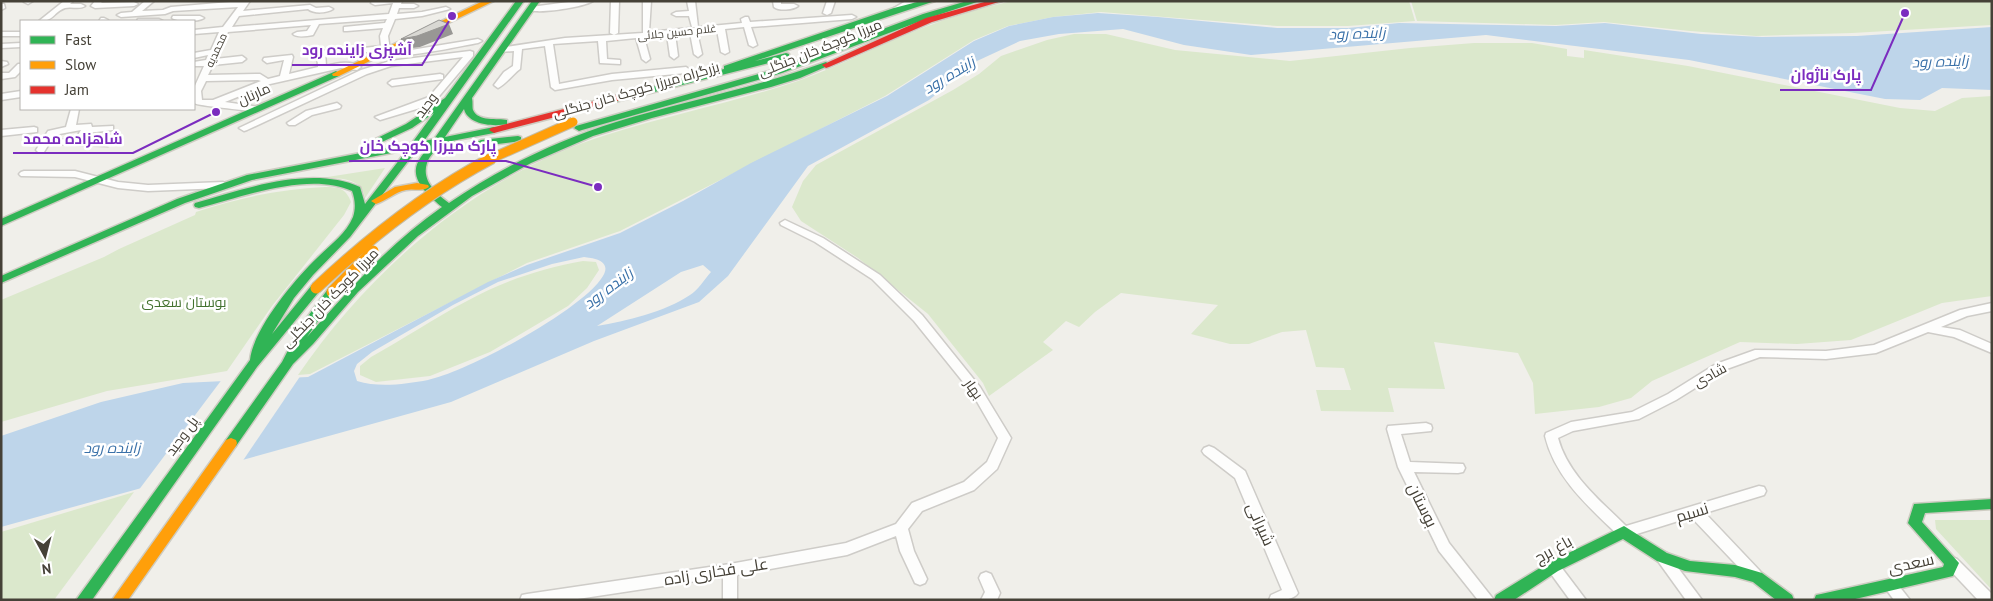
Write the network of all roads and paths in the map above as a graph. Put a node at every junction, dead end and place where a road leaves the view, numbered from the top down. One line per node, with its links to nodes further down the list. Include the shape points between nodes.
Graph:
1 (99, 1): 20 (street, via 95,6)
2 (150, 1): 35 (street)
3 (490, 1): 32 (main road, مارنان)
4 (520, 1): 42 (main road, وحید)
5 (589, 1): 25 (street, via 558,7)
6 (615, 1): 46 (street)
7 (646, 1): 58 (street)
8 (691, 1): 33 (street)
9 (777, 1): 28 (street, via 778,7)
10 (831, 1): 34 (street)
11 (912, 1): 29 (street)
12 (931, 1): 29 (main road, میرزا کوچک خان جنگلی)
13 (950, 1): 75 (main road, بزرگراه میرزا کوچک خان جنگلی, via 882,22)
14 (976, 1): 64 (main road, بزرگراه میرزا کوچک خان جنگلی, via 920,17)
15 (998, 1): 116 (main road, میرزا کوچک خان جنگلی, via 921,23 802,74 743,94)
16 (245, 3): 22 (street); 36 (street, محمدیه)
17 (374, 3): 18 (street)
18 (396, 3): 27 (street); 39 (street)
19 (65, 4): 26 (street); 45 (street)
20 (134, 4)
21 (313, 4): 23 (street); 30 (street, via 314,10)
22 (173, 5): 35 (street, via 166,12)
23 (294, 5): 36 (street)
24 (447, 5): 39 (street, via 422,14)
25 (533, 5): 70 (main road)
26 (81, 6)
27 (414, 6)
28 (794, 6)
29 (895, 6): 110 (main road, میرزا کوچک خان جنگلی, via 735,66)
30 (329, 9)
31 (364, 10): 44 (street, via 352,12)
32 (473, 10): 42 (main road, via 504,10); 74 (main road, مارنان)
33 (692, 12): 37 (street); 52 (street)
34 (827, 13)
35 (134, 14): 38 (street)
36 (237, 14): 54 (street, محمدیه)
37 (676, 14)
38 (121, 15)
39 (392, 16): 44 (street); 50 (street)
40 (852, 17): 49 (street, غلام حسین جلائی)
41 (200, 18): 43 (street)
42 (508, 18): 108 (main road, وحید)
43 (181, 19)
44 (348, 19): 47 (street)
45 (44, 20)
46 (615, 20): 48 (street); 57 (street)
47 (317, 22): 54 (street); 60 (street, via 310,33)
48 (604, 22)
49 (747, 22): 51 (street, غلام حسین جلائی); 68 (street)
50 (389, 25): 53 (street); 74 (street, via 384,36)
51 (725, 25): 52 (street, غلام حسین جلائی); 77 (street)
52 (694, 28): 56 (street, غلام حسین جلائی); 58 (street); 78 (street)
53 (346, 29)
54 (224, 31): 55 (street); 76 (street, محمدیه)
55 (195, 32)
56 (671, 32): 58 (street, غلام حسین جلائی); 80 (street)
57 (614, 33): 58 (street); 62 (street)
58 (643, 33): 63 (street, غلام حسین جلائی); 81 (street)
59 (20, 34): 61 (street)
60 (297, 34)
61 (3, 36)
62 (576, 36): 63 (street, غلام حسین جلائی); 66 (street, غلام حسین جلائی); 70 (street, via 564,33 563,37)
63 (602, 38): 86 (street, via 603,61)
64 (862, 39): 116 (main road, via 800,70); 122 (main road, بزرگراه میرزا کوچک خان جنگلی, via 754,79)
65 (478, 41): 74 (street, via 405,53)
66 (549, 44): 71 (street, غلام حسین جلائی); 92 (street, via 555,87 620,76)
67 (20, 45): 69 (street)
68 (753, 45)
69 (1, 46)
70 (504, 46): 71 (street, غلام حسین جلائی); 107 (main road)
71 (518, 48): 102 (street, via 517,67)
72 (321, 51): 90 (street)
73 (355, 51): 74 (street)
74 (385, 51): 89 (main road, مارنان)
75 (807, 51): 110 (main road); 122 (main road, بزرگراه میرزا کوچک خان جنگلی, via 746,73 627,105)
76 (215, 52): 79 (street); 85 (street, محمدیه)
77 (725, 52)
78 (698, 54)
79 (195, 55)
80 (674, 56)
81 (646, 58)
82 (242, 59): 85 (street)
83 (432, 59): 91 (street); 98 (street); 117 (street, via 470,54 432,99)
84 (267, 60): 97 (street, via 289,57)
85 (210, 62): 87 (street); 95 (street, محمدیه)
86 (617, 62)
87 (195, 64)
88 (20, 67): 93 (street, via 12,75)
89 (352, 67): 90 (street); 91 (street); 114 (main road, مارنان)
90 (322, 68): 97 (street)
91 (376, 68): 99 (street)
92 (686, 70)
93 (1, 76)
94 (195, 76): 95 (street)
95 (205, 76): 100 (street, via 260,77); 103 (street, محمدیه)
96 (440, 77): 98 (street)
97 (284, 78): 100 (street)
98 (426, 78): 101 (street)
99 (345, 81): 104 (street); 113 (street)
100 (267, 82): 109 (street)
101 (392, 83)
102 (498, 85)
103 (196, 91): 109 (street, محمدیه, via 198,103)
104 (346, 92)
105 (18, 95): 106 (street); 111 (street)
106 (1, 96)
107 (468, 99): 108 (main road, via 454,104); 118 (main road, via 469,112 486,122); 130 (main road)
108 (448, 100): 133 (main road, وحید); 138 (main road, via 419,122 388,138)
109 (214, 102): 114 (street, محمدیه)
110 (603, 102): 118 (main road, میرزا کوچک خان جنگلی)
111 (2, 106)
112 (337, 106): 119 (street)
113 (288, 108): 119 (street); 124 (street)
114 (257, 109): 139 (main road, مارنان)
115 (75, 110): 125 (street)
116 (662, 114): 134 (main road, میرزا کوچک خان جنگلی, via 612,127)
117 (380, 117)
118 (547, 117): 120 (main road)
119 (302, 118): 121 (street)
120 (534, 121): 129 (main road, via 520,130); 130 (main road)
121 (292, 123)
122 (576, 125): 153 (main road, بزرگراه میرزا کوچک خان جنگلی, bridge, via 515,145 425,194 370,236 316,288); 154 (main road, بزرگراه میرزا کوچک خان جنگلی, bridge, via 437,199 388,238 332,292 304,330)
123 (110, 128): 127 (street)
124 (244, 128)
125 (70, 129): 127 (street, via 88,126); 131 (street, via 46,141)
126 (34, 130): 128 (street)
127 (85, 131): 131 (street)
128 (1, 133)
129 (518, 139): 134 (main road); 135 (main road)
130 (436, 142): 133 (main road); 135 (main road)
131 (77, 143): 132 (street)
132 (104, 144)
133 (415, 146): 136 (main road, وحید); 138 (main road)
134 (546, 153): 144 (main road, میرزا کوچک خان جنگلی, via 478,187)
135 (427, 154): 136 (main road); 141 (main road, via 419,174)
136 (405, 158): 142 (main road, وحید); 143 (main road, via 282,179)
137 (24, 174): 139 (street, via 76,174)
138 (250, 177): 140 (main road)
139 (97, 180): 140 (street, via 148,188); 145 (main road, مارنان)
140 (225, 185): 148 (main road, via 181,200)
141 (424, 187): 142 (main road, via 400,186); 144 (main road)
142 (369, 206): 147 (main road, وحید)
143 (192, 207): 147 (main road, via 263,188 328,181 358,191 360,207); 149 (main road)
144 (448, 207): 154 (main road, میرزا کوچک خان جنگلی, via 412,235 353,291 303,350)
145 (4, 222)
146 (785, 223): 164 (street, بهار, via 819,240 876,277 918,318 976,390 1005,438 992,465 968,486 917,506)
147 (354, 224): 153 (main road, وحید, via 287,300 265,333)
148 (1, 280)
149 (1, 291)
150 (1992, 307): 151 (street, شادی, via 1964,313)
151 (1924, 328): 152 (street, via 1956,333); 165 (street, شادی, via 1876,348 1826,356 1759,353 1720,367 1635,416 1571,427 1551,436 1553,449 1575,482)
152 (1992, 349)
153 (253, 364): 162 (main road, پل وحید)
154 (286, 364): 163 (main road)
155 (1426, 428): 157 (street, بوستان, via 1393,429)
156 (1209, 451): 181 (street, شیرانی, via 1240,475 1291,594)
157 (1405, 467): 158 (street); 182 (street, بوستان, via 1444,546)
158 (1458, 468)
159 (1759, 491): 161 (street, نسیم)
160 (1992, 504): 167 (main road, سعدی, via 1919,508 1916,523)
161 (1694, 511): 165 (street, نسیم); 170 (street)
162 (134, 526): 174 (main road); 175 (main road)
163 (173, 526): 176 (main road); 177 (main road)
164 (901, 528): 169 (street, علی فخاری زاده, via 847,549); 171 (street, via 907,551)
165 (1624, 532): 166 (main road); 168 (main road, باغ برج)
166 (1662, 557): 170 (main road, via 1690,567 1735,571); 185 (street)
167 (1952, 563): 173 (main road, سعدی, via 1948,572); 189 (street)
168 (1553, 567): 183 (main road, باغ برج); 184 (street)
169 (730, 570): 178 (street, علی فخاری زاده); 179 (street)
170 (1757, 577): 186 (main road)
171 (920, 578)
172 (986, 578): 180 (street, via 993,593)
173 (1890, 585): 187 (main road, سعدی); 188 (street)
174 (71, 600)
175 (83, 600)
176 (119, 600)
177 (129, 600)
178 (527, 600)
179 (730, 600)
180 (988, 600)
181 (1276, 600)
182 (1487, 600)
183 (1501, 600)
184 (1579, 600)
185 (1695, 600)
186 (1787, 600)
187 (1821, 600)
188 (1903, 600)
189 (1988, 600)

